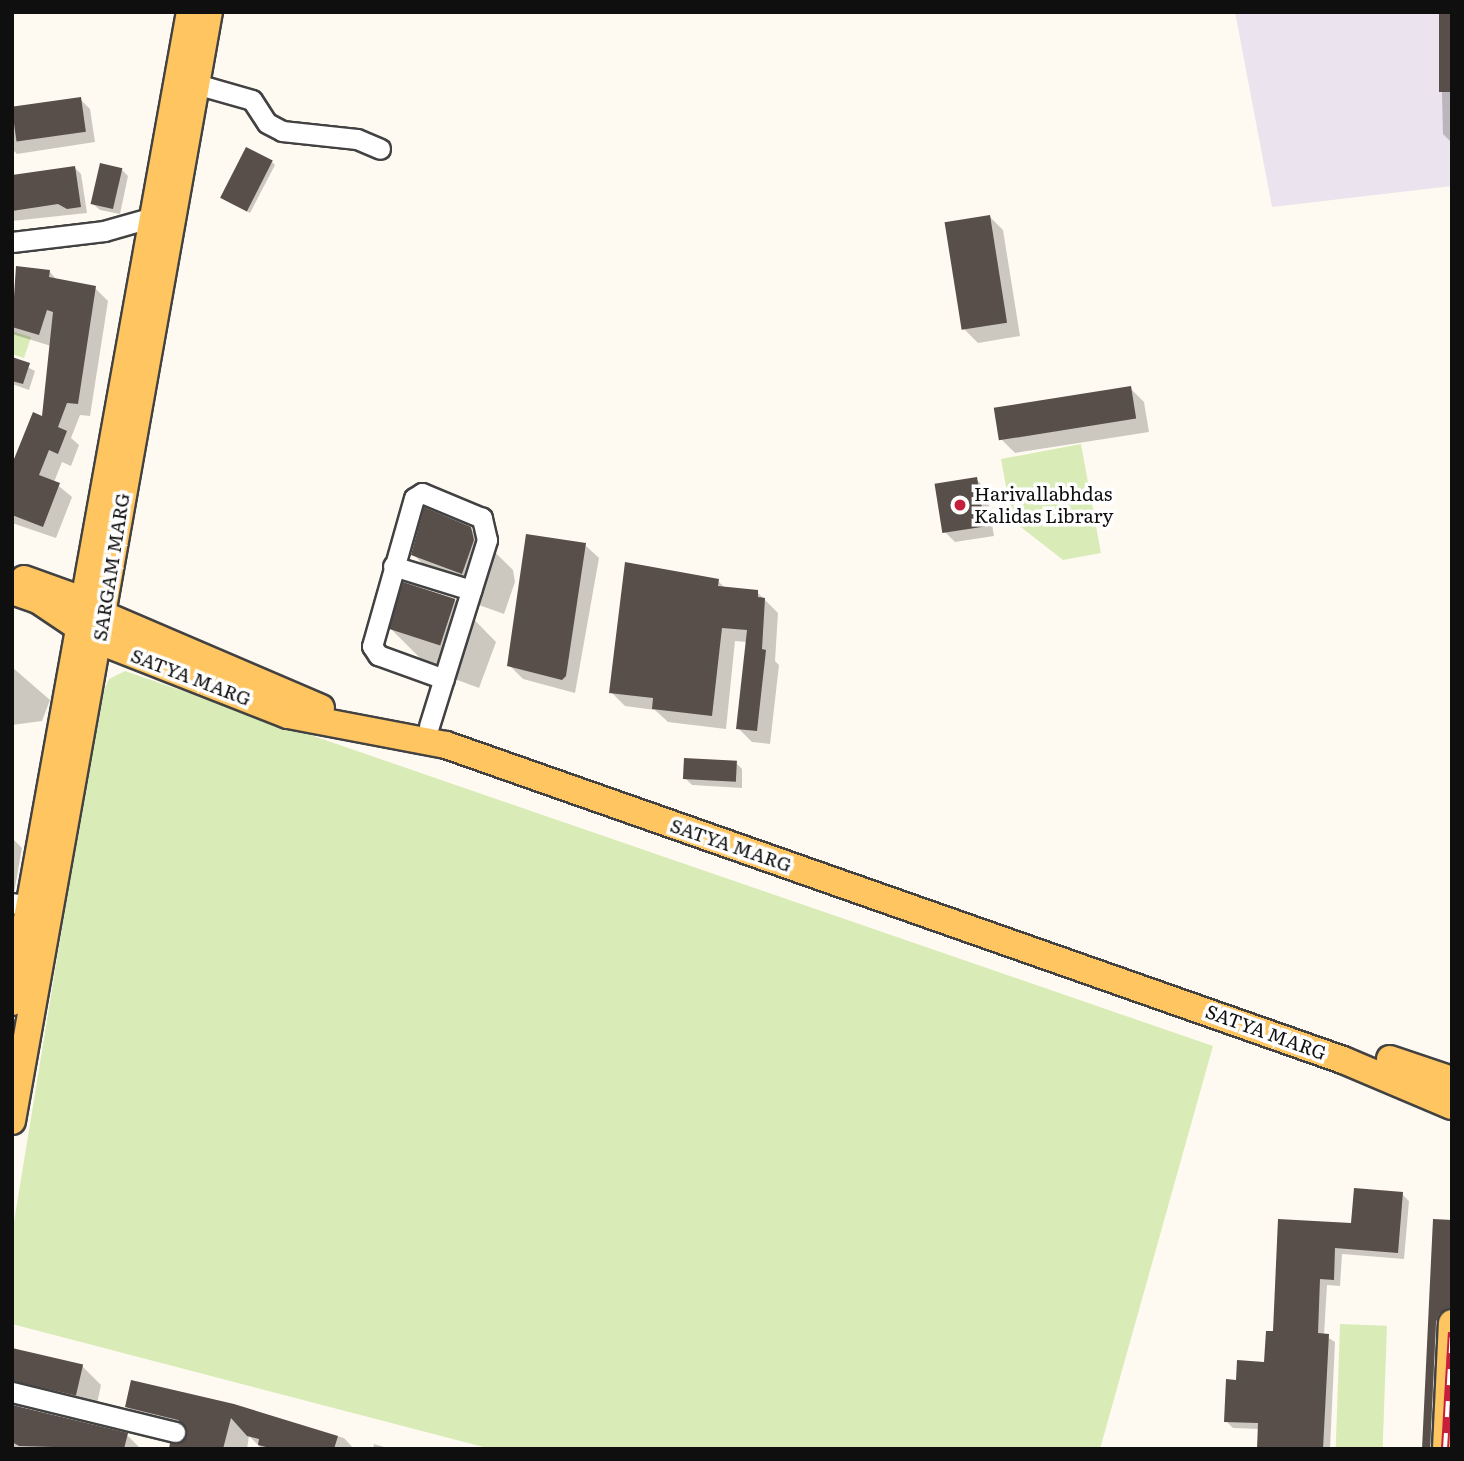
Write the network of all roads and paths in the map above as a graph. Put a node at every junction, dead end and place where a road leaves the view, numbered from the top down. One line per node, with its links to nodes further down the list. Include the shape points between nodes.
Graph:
1 (190, 12): 5 (main road, SARGAM MARG)
2 (209, 12): 3 (main road, SARGAM MARG)
3 (195, 84): 4 (street, via 252,100 267,124 282,131 357,139); 11 (main road, SARGAM MARG)
4 (380, 149)
5 (149, 218): 6 (street, via 104,230); 11 (main road, SARGAM MARG)
6 (12, 242)
7 (393, 566): 9 (street); 9 (street, via 414,498 422,493 482,518 487,540); 12 (street, via 372,646 378,654)
8 (12, 575): 11 (main road, SATYA MARG)
9 (471, 590): 12 (street)
10 (12, 591): 11 (main road, SATYA MARG)
11 (92, 621): 13 (main road, SATYA MARG, via 313,706); 14 (main road, SATYA MARG, via 288,715 446,745); 15 (main road, SARGAM MARG); 19 (main road, SARGAM MARG)
12 (443, 679): 13 (street)
13 (429, 726): 14 (main road, SATYA MARG, via 458,732)
14 (553, 775): 17 (main road, SATYA MARG); 18 (main road, SATYA MARG, via 1241,1023 1414,1087)
15 (21, 905): 16 (main road, SARGAM MARG)
16 (12, 1002)
17 (1452, 1080)
18 (1452, 1106)
19 (12, 1121)
20 (1452, 1323): 23 (main road)
21 (12, 1392): 22 (street)
22 (175, 1433)
23 (1446, 1449)

